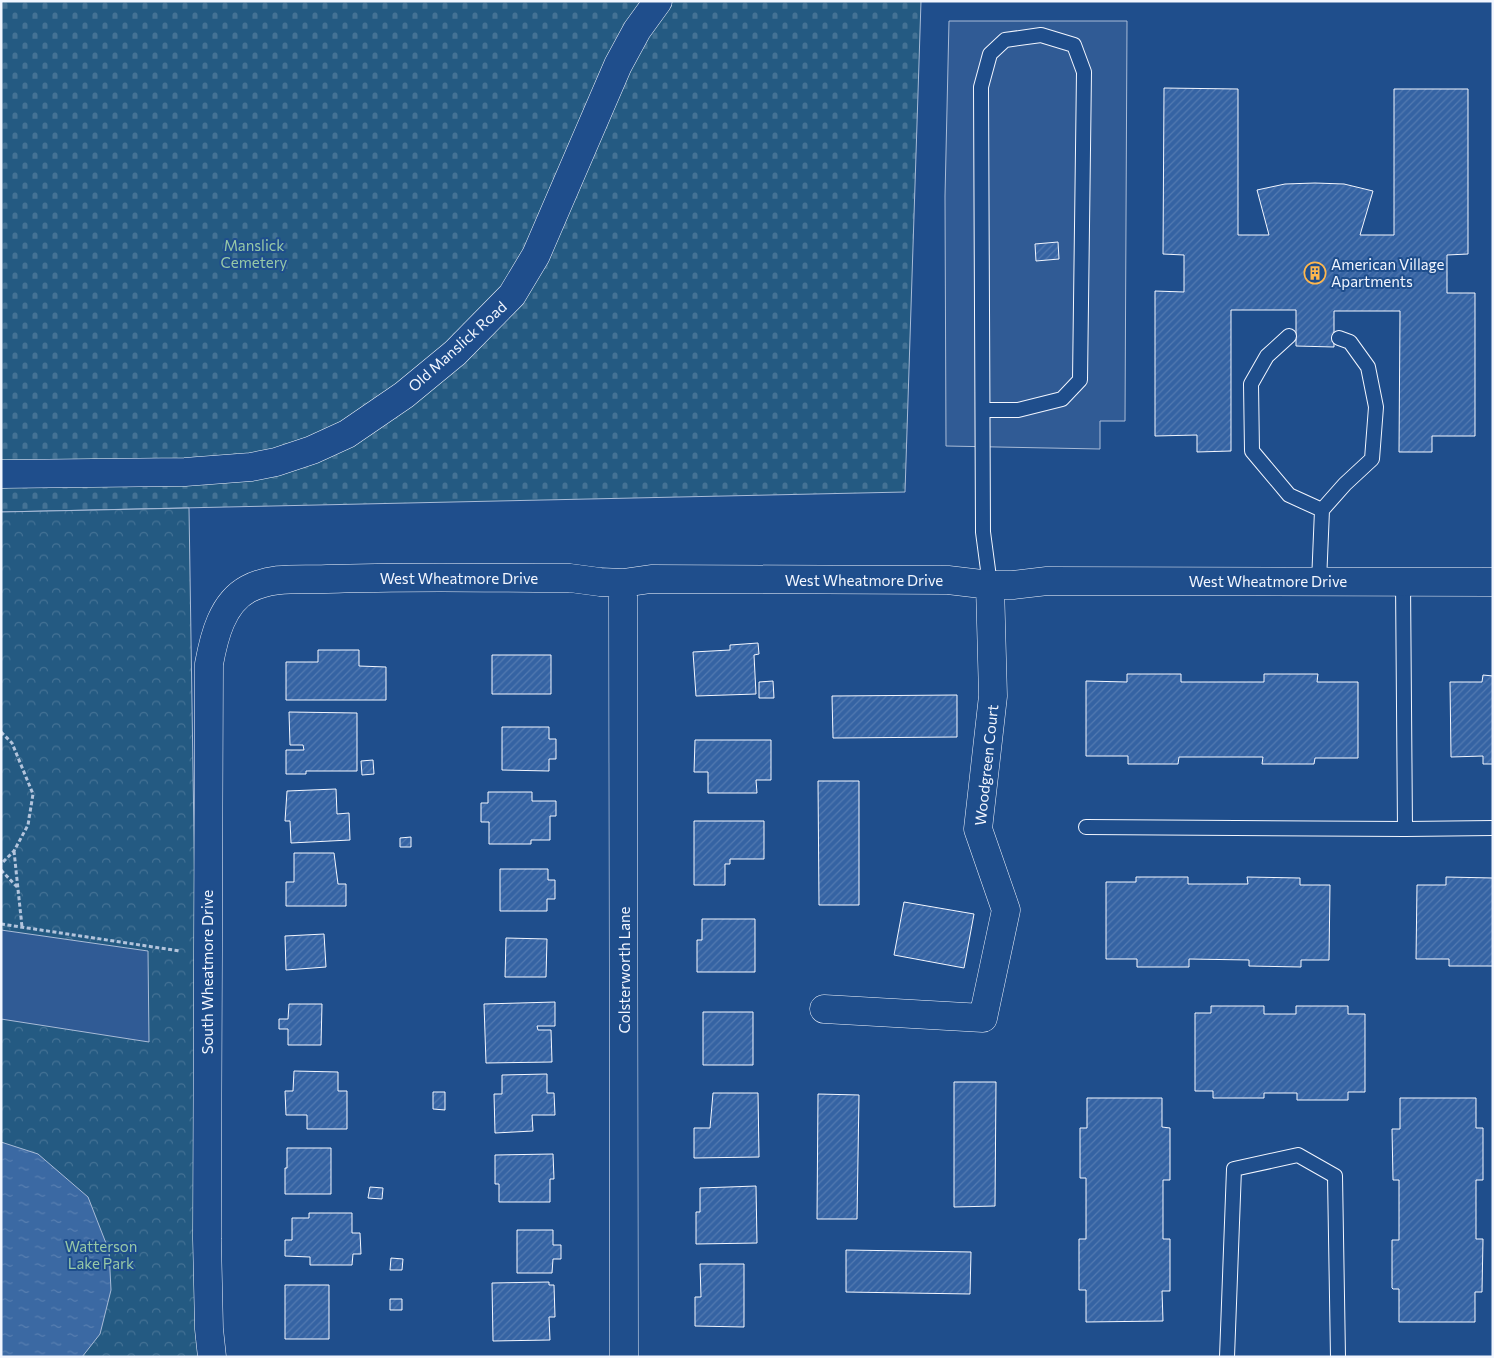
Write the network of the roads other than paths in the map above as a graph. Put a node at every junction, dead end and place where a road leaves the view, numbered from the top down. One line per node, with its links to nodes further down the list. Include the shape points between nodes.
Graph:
1 (658, 1): 5 (street, Old Manslick Road, via 618,65 536,255 512,295 404,395 348,434 312,450 251,467 186,472)
2 (1290, 336): 6 (lane, via 1267,356 1251,384 1252,451 1288,495)
3 (1338, 338): 6 (lane, via 1350,342 1368,367 1376,407 1372,459)
4 (983, 410): 4 (lane, via 982,87 990,54 1005,40 1041,35 1074,45 1084,72 1080,380 1062,399 1018,410); 11 (lane, via 983,532)
5 (1, 474)
6 (1322, 510): 7 (lane)
7 (1319, 582): 8 (street, West Wheatmore Drive); 11 (street, West Wheatmore Drive, via 1047,581)
8 (1403, 582): 9 (street, West Wheatmore Drive); 15 (lane)
9 (1493, 582)
10 (623, 583): 11 (street, West Wheatmore Drive, via 651,580 948,580); 12 (street, West Wheatmore Drive, via 570,578 355,578 270,581); 18 (street, Colsterworth Lane)
11 (990, 584): 16 (street, Woodgreen Court, via 993,696 978,829 1006,910 983,1018)
12 (239, 596): 17 (street, South Wheatmore Drive, via 220,622 209,664 207,1239)
13 (1086, 827): 15 (lane)
14 (1493, 828): 15 (lane)
15 (1404, 829)
16 (824, 1009)
17 (212, 1357)
18 (624, 1357)
19 (1227, 1357): 20 (lane, via 1234,1169 1298,1155 1335,1176)
20 (1338, 1357)

